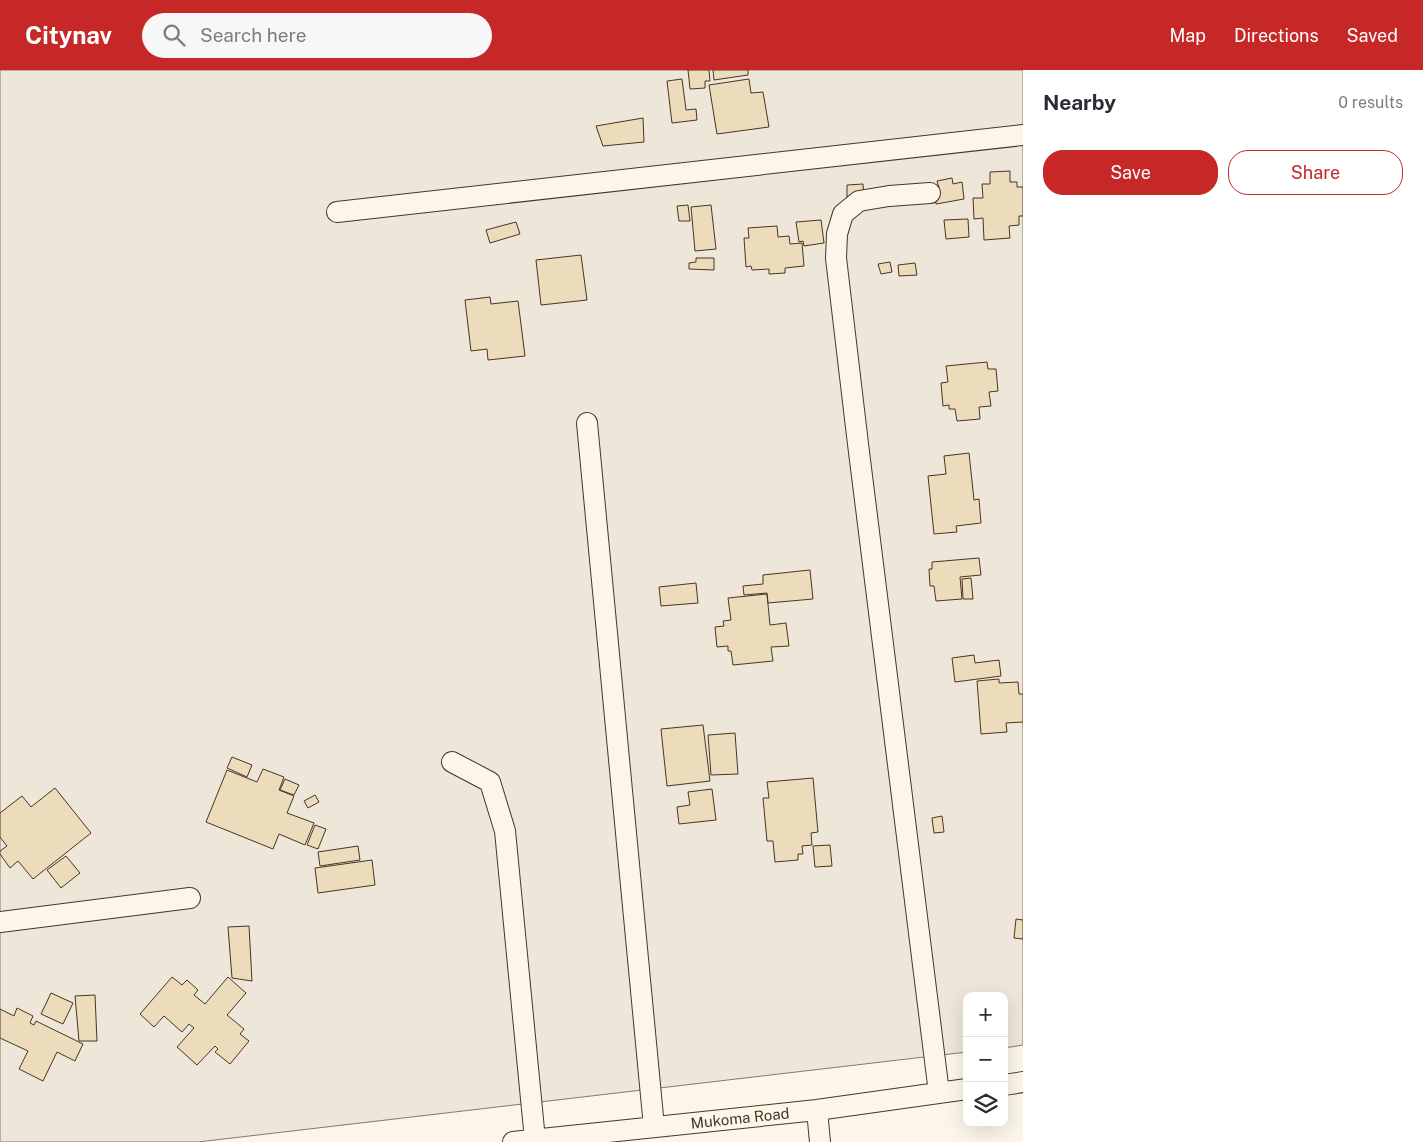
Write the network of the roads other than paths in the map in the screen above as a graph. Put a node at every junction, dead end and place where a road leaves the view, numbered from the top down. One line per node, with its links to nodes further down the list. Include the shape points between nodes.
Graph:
1 (1023, 135): 3 (street)
2 (930, 193): 11 (street, via 859,201 843,214 837,234 836,258)
3 (337, 212)
4 (587, 423): 13 (street)
5 (452, 762): 14 (street, via 490,782 505,831)
6 (190, 898): 7 (street)
7 (0, 922)
8 (1023, 1082): 9 (street)
9 (1008, 1084)
10 (963, 1090): 11 (street, Mukoma Road)
11 (939, 1093): 12 (street, Mukoma Road)
12 (817, 1110): 13 (street, Mukoma Road); 16 (street)
13 (654, 1127): 14 (street, Mukoma Road)
14 (535, 1140): 15 (street, Mukoma Road)
15 (513, 1142)
16 (820, 1142)

